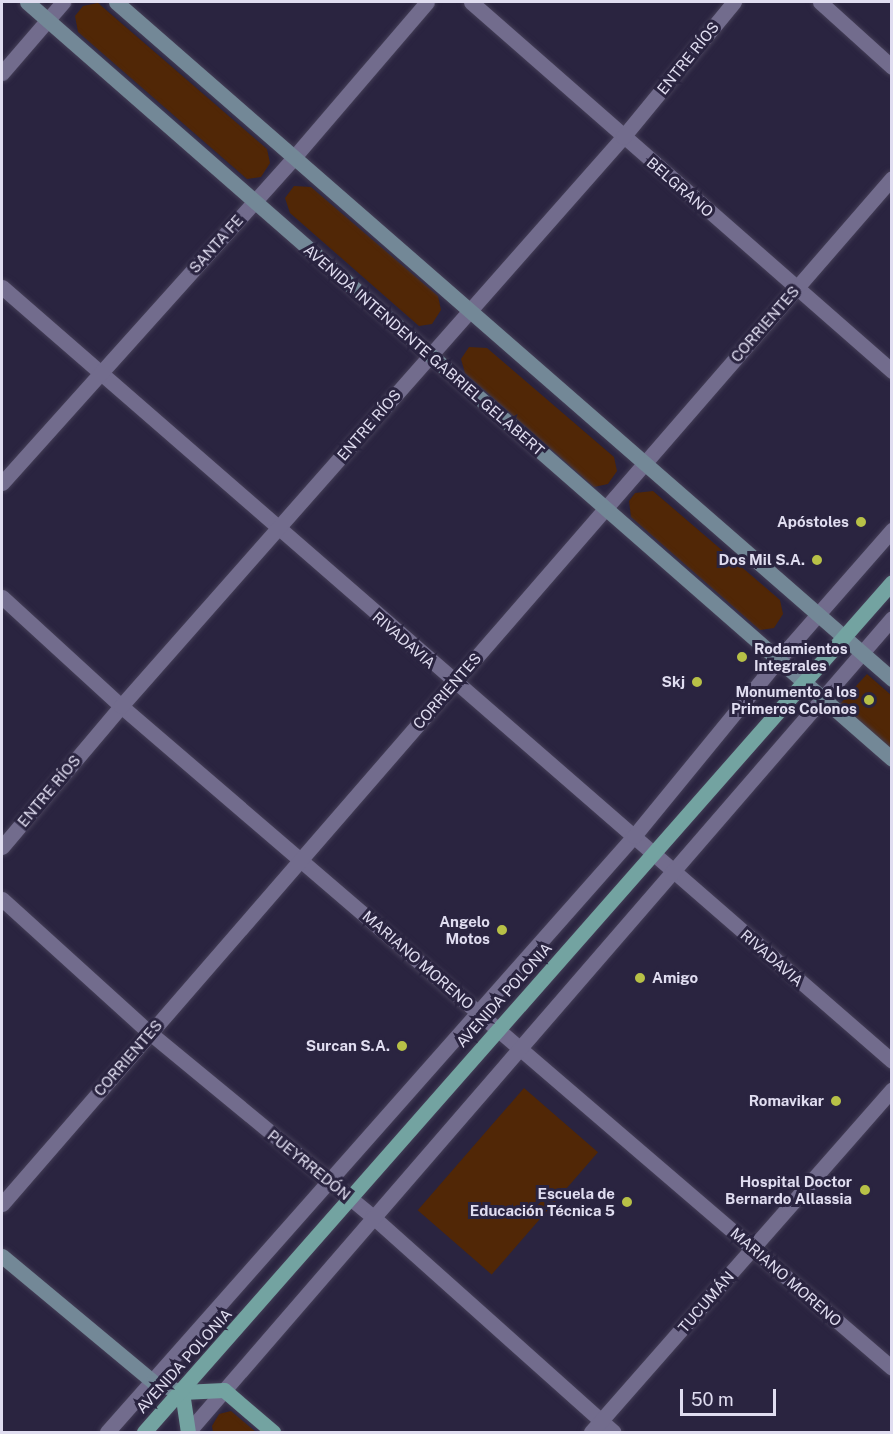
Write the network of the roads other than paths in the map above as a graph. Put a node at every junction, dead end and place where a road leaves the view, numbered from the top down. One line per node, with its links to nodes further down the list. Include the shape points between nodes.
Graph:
1 (27, 2): 8 (main road, AVENIDA INTENDENTE GABRIEL GELABERT)
2 (63, 2): 8 (street)
3 (116, 2): 12 (main road)
4 (427, 2): 12 (street, SANTA FE)
5 (471, 2): 11 (street, BELGRANO)
6 (734, 2): 11 (street, ENTRE RÍOS)
7 (820, 2): 9 (street)
8 (48, 19): 10 (street); 14 (main road, AVENIDA INTENDENTE GABRIEL GELABERT)
9 (891, 67)
10 (2, 73)
11 (623, 137): 16 (street, BELGRANO); 17 (street, ENTRE RÍOS)
12 (296, 155): 14 (street, SANTA FE); 17 (main road)
13 (891, 178): 16 (street, CORRIENTES)
14 (253, 202): 18 (main road, AVENIDA INTENDENTE GABRIEL GELABERT); 20 (street, SANTA FE)
15 (2, 287): 20 (street, RIVADAVIA)
16 (796, 289): 19 (street, BELGRANO); 21 (street, CORRIENTES)
17 (471, 309): 18 (street, ENTRE RÍOS); 21 (main road)
18 (432, 353): 23 (main road, AVENIDA INTENDENTE GABRIEL GELABERT); 24 (street, ENTRE RÍOS)
19 (891, 370)
20 (100, 371): 22 (street, SANTA FE); 24 (street, RIVADAVIA)
21 (642, 465): 23 (street, CORRIENTES); 28 (main road)
22 (2, 483)
23 (605, 508): 32 (main road, AVENIDA INTENDENTE GABRIEL GELABERT); 34 (street, CORRIENTES)
24 (277, 530): 34 (street, RIVADAVIA); 37 (street, ENTRE RÍOS)
25 (891, 530): 28 (street)
26 (891, 582): 30 (main road, AVENIDA POLONIA)
27 (2, 597): 37 (street, MARIANO MORENO)
28 (818, 614): 30 (main road); 32 (street)
29 (891, 618): 31 (street)
30 (844, 637): 31 (main road); 35 (main road, AVENIDA POLONIA)
31 (861, 652): 33 (main road); 36 (street)
32 (778, 660): 35 (main road, AVENIDA INTENDENTE GABRIEL GELABERT); 39 (street)
33 (891, 679)
34 (454, 682): 39 (street, RIVADAVIA); 42 (street, CORRIENTES)
35 (802, 682): 36 (main road, AVENIDA INTENDENTE GABRIEL GELABERT); 41 (main road, AVENIDA POLONIA)
36 (821, 699): 38 (main road, AVENIDA INTENDENTE GABRIEL GELABERT); 43 (street)
37 (121, 706): 40 (street, ENTRE RÍOS); 42 (street, MARIANO MORENO)
38 (891, 759)
39 (634, 836): 41 (street, RIVADAVIA); 45 (street)
40 (2, 847)
41 (655, 855): 43 (street, RIVADAVIA); 46 (main road, AVENIDA POLONIA)
42 (302, 858): 45 (street, MARIANO MORENO); 47 (street, CORRIENTES)
43 (674, 873): 48 (street); 49 (street, RIVADAVIA)
44 (2, 899): 47 (street, PUEYRREDÓN)
45 (477, 1012): 46 (street, MARIANO MORENO); 51 (street)
46 (498, 1028): 48 (street, MARIANO MORENO); 52 (main road, AVENIDA POLONIA)
47 (150, 1033): 51 (street, PUEYRREDÓN); 53 (street, CORRIENTES)
48 (519, 1045): 54 (street); 55 (street, MARIANO MORENO)
49 (891, 1061)
50 (891, 1089): 55 (street, TUCUMÁN)
51 (327, 1182): 52 (street, PUEYRREDÓN); 58 (street)
52 (350, 1199): 54 (street, PUEYRREDÓN); 60 (main road, AVENIDA POLONIA)
53 (2, 1204)
54 (372, 1216): 59 (street); 61 (street, PUEYRREDÓN)
55 (753, 1248): 57 (street, MARIANO MORENO); 61 (street, TUCUMÁN)
56 (2, 1256): 58 (main road)
57 (891, 1368)
58 (153, 1382): 60 (main road); 62 (street)
59 (224, 1390): 60 (main road); 64 (street); 65 (main road)
60 (182, 1392): 63 (main road, AVENIDA POLONIA); 64 (main road)
61 (596, 1427): 66 (street, PUEYRREDÓN)
62 (107, 1432)
63 (144, 1432)
64 (188, 1432)
65 (273, 1432)
66 (614, 1432)

